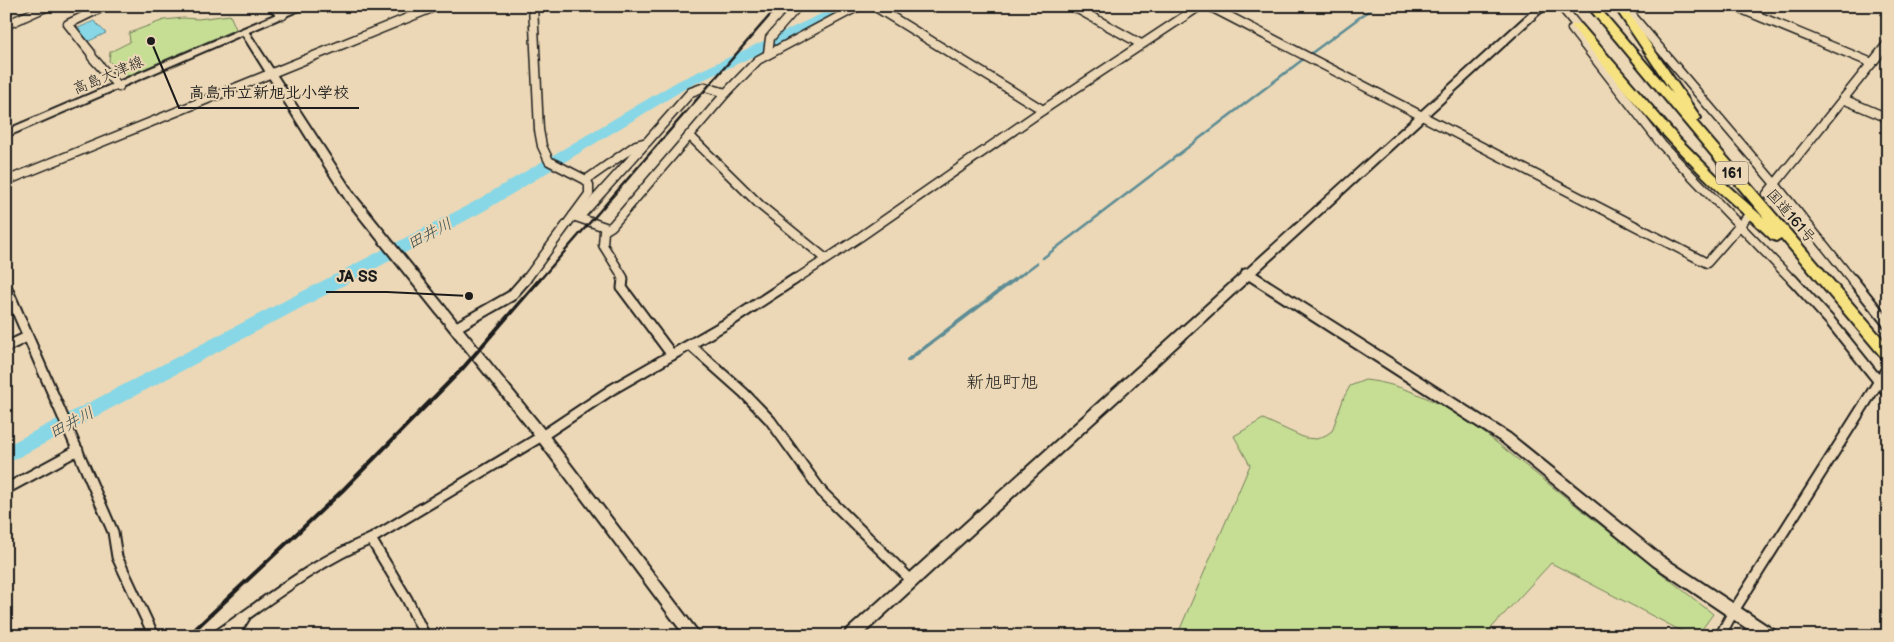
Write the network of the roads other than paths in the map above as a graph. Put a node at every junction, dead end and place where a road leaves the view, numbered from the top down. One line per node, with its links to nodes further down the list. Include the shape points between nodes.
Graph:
1 (48, 6): 20 (street)
2 (105, 6): 28 (street, via 68,24)
3 (271, 6): 19 (street)
4 (304, 6): 19 (main road, 高島大津線)
5 (437, 6): 27 (street)
6 (533, 6): 38 (street, via 542,146 549,161)
7 (798, 6): 25 (street, via 770,38)
8 (859, 6): 25 (street)
9 (874, 6): 31 (street)
10 (1072, 6): 24 (street)
11 (1200, 6): 24 (street)
12 (1209, 6): 32 (street)
13 (1548, 6): 32 (street, via 1530,17)
14 (1561, 6): 21 (street)
15 (1592, 6): 48 (highway, 国道161号 / 161)
16 (1619, 6): 48 (highway, via 1703,129 1805,250)
17 (1624, 6): 39 (street)
18 (1734, 6): 26 (street)
19 (283, 15): 22 (main road, 高島大津線)
20 (6, 25)
21 (1577, 26): 43 (street, via 1572,29 1662,146); 48 (highway, via 1610,67 1710,176)
22 (244, 31): 27 (street); 28 (main road, 高島大津線)
23 (1888, 43): 26 (street)
24 (1141, 44): 31 (street)
25 (768, 51): 29 (street)
26 (1872, 63): 30 (street)
27 (272, 74): 37 (street); 50 (street, via 350,197)
28 (119, 87): 34 (main road, 高島大津線)
29 (726, 93): 35 (street); 36 (street, via 705,87 691,92)
30 (1843, 99): 33 (street); 39 (street)
31 (1043, 110): 45 (street)
32 (1421, 115): 43 (street, via 1707,263); 46 (street)
33 (1888, 118)
34 (6, 134)
35 (689, 135): 44 (street); 45 (street, via 760,205)
36 (647, 142): 38 (street, via 636,145); 41 (street, via 583,213)
37 (6, 180)
38 (586, 180): 41 (street, via 590,185 589,194)
39 (1775, 184): 40 (street); 49 (street)
40 (1767, 194)
41 (573, 216): 44 (street); 50 (street, via 532,273 511,296)
42 (1747, 217): 43 (street)
43 (1741, 224): 57 (street, via 1831,322)
44 (608, 228): 54 (street, via 604,231 603,245 623,277 622,288)
45 (825, 258): 52 (street)
46 (1247, 273): 63 (street); 64 (street, via 1506,438 1658,561)
47 (6, 286): 51 (street)
48 (1833, 290): 55 (highway, 国道161号 / 161)
49 (1888, 324)
50 (455, 328): 59 (street)
51 (27, 337): 53 (street); 60 (street)
52 (690, 345): 54 (street); 63 (street, via 770,420 822,492)
53 (6, 347)
54 (672, 355): 59 (street, via 611,390)
55 (1888, 355)
56 (1888, 367): 57 (street)
57 (1879, 381): 58 (street); 64 (street)
58 (1888, 393)
59 (542, 436): 62 (street); 70 (street)
60 (78, 450): 61 (street); 66 (street, via 113,532 118,557)
61 (6, 489)
62 (371, 539): 65 (street, via 325,561); 69 (street)
63 (912, 581): 71 (street)
64 (1733, 612): 72 (street); 73 (street)
65 (248, 613): 67 (street); 68 (street)
66 (154, 636)
67 (216, 636)
68 (233, 636)
69 (425, 636)
70 (694, 636)
71 (851, 636)
72 (1720, 636)
73 (1770, 636)

